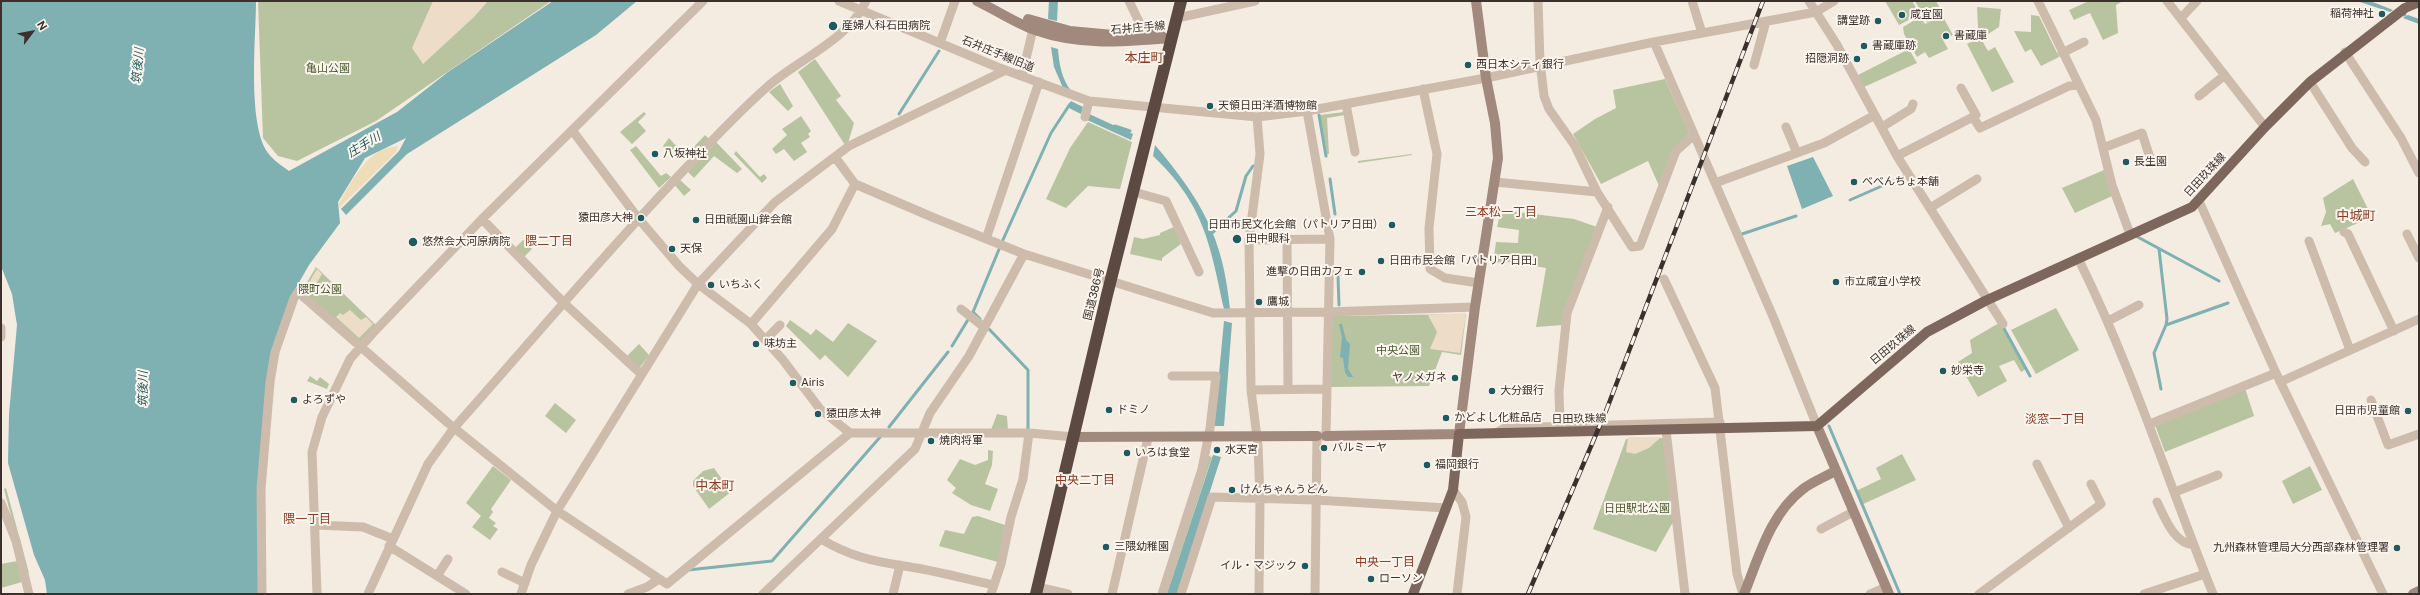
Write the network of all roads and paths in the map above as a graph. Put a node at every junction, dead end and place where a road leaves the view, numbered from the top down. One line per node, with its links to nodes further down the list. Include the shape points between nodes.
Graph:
1 (703, 1): 56 (street)
2 (839, 1): 20 (street, 石井庄手線旧道)
3 (866, 1): 20 (street)
4 (955, 1): 31 (street)
5 (977, 1): 25 (street, 石井庄手線)
6 (990, 1): 26 (street, 石井庄手線, via 1036,23 1070,31 1113,35)
7 (1129, 1): 26 (street)
8 (1181, 1): 22 (highway, 国道386号)
9 (1255, 1): 22 (street)
10 (1476, 1): 39 (street)
11 (1538, 1): 35 (street)
12 (1692, 1): 27 (street)
13 (1809, 1): 21 (street)
14 (1834, 1): 21 (street)
15 (2038, 1): 33 (street)
16 (2168, 1): 23 (street)
17 (2197, 1): 23 (street)
18 (2419, 2): 19 (main road, 日田玖珠線)
19 (2403, 4): 32 (main road, 日田玖珠線, via 2394,16)
20 (862, 11): 31 (street, 石井庄手線旧道); 75 (street, via 828,44 768,86 696,156)
21 (1816, 12): 24 (street, 石井庄手線旧道); 50 (street)
22 (1177, 18): 28 (highway, 国道386号)
23 (2180, 18): 37 (street)
24 (1766, 21): 27 (street, 石井庄手線旧道); 34 (street)
25 (1032, 29): 28 (street, 石井庄手線, via 1070,40 1113,43); 38 (street)
26 (1144, 32): 28 (street, 石井庄手線)
27 (1702, 33): 29 (street, 石井庄手線旧道)
28 (1172, 38): 48 (highway, 国道386号)
29 (1654, 42): 35 (street, 石井庄手線旧道); 57 (street)
30 (2084, 42): 33 (street)
31 (940, 43): 36 (street, 石井庄手線旧道)
32 (2346, 52): 41 (main road, 日田玖珠線); 65 (street, via 2401,138)
33 (2062, 53): 42 (street)
34 (1754, 64)
35 (1541, 66): 39 (street, 石井庄手線旧道); 71 (street, via 1544,96 1549,109 1575,146)
36 (1006, 70): 38 (street, 石井庄手線旧道); 62 (street, via 850,146)
37 (2225, 75): 45 (street); 55 (street)
38 (1022, 76): 40 (street, 石井庄手線旧道)
39 (1486, 78): 44 (street, 石井庄手線旧道); 67 (street, via 1496,123)
40 (1039, 82): 48 (street, 石井庄手線旧道, via 1078,97 1087,108); 81 (street)
41 (2310, 82): 55 (main road, 日田玖珠線); 64 (street, via 2352,148)
42 (2078, 85): 52 (street, via 2069,86 1980,128); 78 (street, via 2096,120 2112,185)
43 (1961, 88): 52 (street, via 1976,115)
44 (1423, 89): 46 (street, 石井庄手線旧道); 91 (street, via 1437,154 1429,228 1430,269 1445,278)
45 (2199, 96)
46 (1346, 104): 49 (street, 石井庄手線旧道); 59 (street)
47 (1913, 104): 54 (street, via 1911,110)
48 (1155, 108): 51 (street, 石井庄手線旧道); 70 (highway, 国道386号)
49 (1308, 111): 51 (street, 石井庄手線旧道); 80 (street)
50 (1875, 115): 54 (street); 60 (street, via 1824,143)
51 (1257, 117): 83 (street, via 1260,154)
52 (1973, 117): 61 (street)
53 (1786, 127): 60 (street)
54 (1882, 127): 61 (street)
55 (2265, 127): 72 (main road, 日田玖珠線)
56 (572, 130): 75 (street); 76 (street)
57 (1693, 136): 68 (street); 73 (street, via 1676,151 1640,246 1632,247)
58 (2103, 148): 63 (street, via 2142,133)
59 (1355, 152)
60 (1797, 153): 68 (street)
61 (1897, 156): 74 (street)
62 (835, 157): 69 (street); 92 (street, via 775,202)
63 (2151, 160)
64 (2365, 162)
65 (2419, 173)
66 (1977, 179): 74 (street)
67 (1496, 182): 71 (street); 91 (street)
68 (1715, 183): 124 (street)
69 (855, 184): 81 (street); 103 (street, via 832,228)
70 (1134, 192): 88 (street, via 1166,201); 90 (highway, 国道386号)
71 (1597, 192): 73 (street)
72 (2198, 201): 78 (main road, 日田玖珠線, via 2192,207); 113 (street)
73 (1608, 207): 123 (street, via 1567,312 1559,391)
74 (1930, 208): 93 (street)
75 (638, 218): 92 (street); 94 (street)
76 (482, 219): 94 (street); 111 (street)
77 (2344, 232): 108 (street, via 2348,234)
78 (2130, 234): 86 (main road, 日田玖珠線)
79 (2407, 234): 87 (street)
80 (1330, 238): 82 (street); 98 (street)
81 (986, 239): 85 (street)
82 (1287, 239): 83 (street); 97 (street)
83 (1249, 240): 99 (street)
84 (2309, 241): 112 (street)
85 (1024, 254): 90 (street); 107 (street)
86 (2078, 258): 93 (main road, 日田玖珠線); 102 (street)
87 (2419, 258)
88 (1198, 272)
89 (1664, 279): 122 (street, via 1715,388)
90 (1110, 281): 99 (street, via 1219,313); 135 (highway, 国道386号)
91 (1479, 283): 96 (street)
92 (698, 284): 103 (street); 114 (street)
93 (1986, 301): 104 (street); 124 (main road, 日田玖珠線, via 1915,340)
94 (564, 303): 114 (street); 125 (street)
95 (2138, 305): 102 (street)
96 (1475, 307): 98 (street); 131 (street)
97 (1288, 312): 98 (street); 99 (street); 117 (street)
98 (1327, 312): 118 (street)
99 (1250, 313): 119 (street)
100 (967, 314): 107 (street)
101 (2419, 320): 108 (street)
102 (2108, 321): 121 (street)
103 (751, 324): 110 (street)
104 (2003, 324)
105 (780, 325): 110 (street)
106 (1, 328): 109 (street)
107 (985, 328): 127 (street, via 930,413)
108 (2394, 331): 112 (street)
109 (1, 338)
110 (766, 339): 128 (street, via 820,409)
111 (360, 347): 125 (street); 151 (street, via 350,359 322,417 312,452); 170 (street, via 298,292 275,352 270,382 261,489)
112 (2350, 350): 116 (street)
113 (2276, 373): 116 (street); 121 (street)
114 (641, 374): 149 (street)
115 (1172, 376): 136 (street, via 1216,376)
116 (2280, 382): 192 (street)
117 (1288, 389): 118 (street); 119 (street)
118 (1326, 389): 134 (street)
119 (1251, 390): 133 (street)
120 (2371, 400): 132 (street, via 2388,445)
121 (2150, 424): 143 (street)
122 (1721, 425): 123 (street); 124 (main road, 日田玖珠線); 126 (main road, 日田玖珠線); 187 (street, via 1737,574)
123 (1560, 426): 129 (street, via 1505,428)
124 (1817, 426): 139 (street)
125 (454, 428): 149 (street); 155 (street, via 428,464)
126 (1666, 430): 129 (main road, 日田玖珠線); 186 (street)
127 (922, 432): 128 (street); 130 (street); 154 (street, via 915,449)
128 (850, 433): 162 (street, via 666,584)
129 (1496, 433): 131 (main road, 日田玖珠線)
130 (1029, 434): 135 (street); 164 (street, via 1023,478)
131 (1459, 434): 134 (street); 142 (main road)
132 (2419, 434)
133 (1257, 436): 134 (street); 136 (street); 144 (street)
134 (1322, 436): 145 (street)
135 (1074, 437): 137 (street); 167 (highway, 国道386号)
136 (1208, 437): 137 (street); 180 (street, via 1202,469)
137 (1148, 438): 179 (street)
138 (2037, 464): 152 (street)
139 (1835, 471): 150 (street); 187 (street, via 1804,488 1774,521)
140 (2218, 475): 143 (street)
141 (2091, 484): 152 (street, via 2101,504)
142 (1453, 490): 148 (main road); 185 (street, via 1462,502 1466,517)
143 (2175, 492): 156 (street)
144 (1260, 499): 145 (street); 181 (street, via 1212,497); 182 (street)
145 (1316, 500): 148 (street); 183 (street)
146 (2157, 502): 156 (street, via 2175,533 2186,544)
147 (2, 508): 169 (street, via 16,541)
148 (1446, 508): 184 (main road)
149 (557, 511): 162 (street); 163 (street)
150 (1853, 512): 153 (street); 165 (street)
151 (315, 525): 155 (street, via 363,527); 171 (street)
152 (2069, 528): 189 (street)
153 (1821, 529)
154 (821, 539): 158 (street, via 841,551 884,564); 176 (street)
155 (391, 543): 161 (street); 172 (street)
156 (2194, 545): 160 (street)
157 (448, 558): 161 (street)
158 (900, 565): 164 (street); 177 (street)
159 (502, 572): 163 (street)
160 (2205, 574): 190 (street); 191 (street)
161 (437, 576): 173 (street)
162 (659, 579): 166 (street)
163 (525, 583): 174 (street)
164 (992, 590)
165 (1887, 590): 188 (street)
166 (649, 591): 175 (street)
167 (1036, 591): 178 (street)
168 (2419, 591): 193 (street)
169 (28, 594)
170 (262, 594)
171 (317, 594)
172 (368, 594)
173 (466, 594)
174 (521, 594)
175 (628, 594)
176 (763, 594)
177 (893, 594)
178 (1068, 594)
179 (1112, 594)
180 (1162, 594)
181 (1181, 594)
182 (1259, 594)
183 (1315, 594)
184 (1413, 594)
185 (1457, 594)
186 (1685, 594)
187 (1744, 594)
188 (1870, 594)
189 (1979, 594)
190 (2144, 594)
191 (2213, 594)
192 (2383, 594)
193 (2413, 594)

